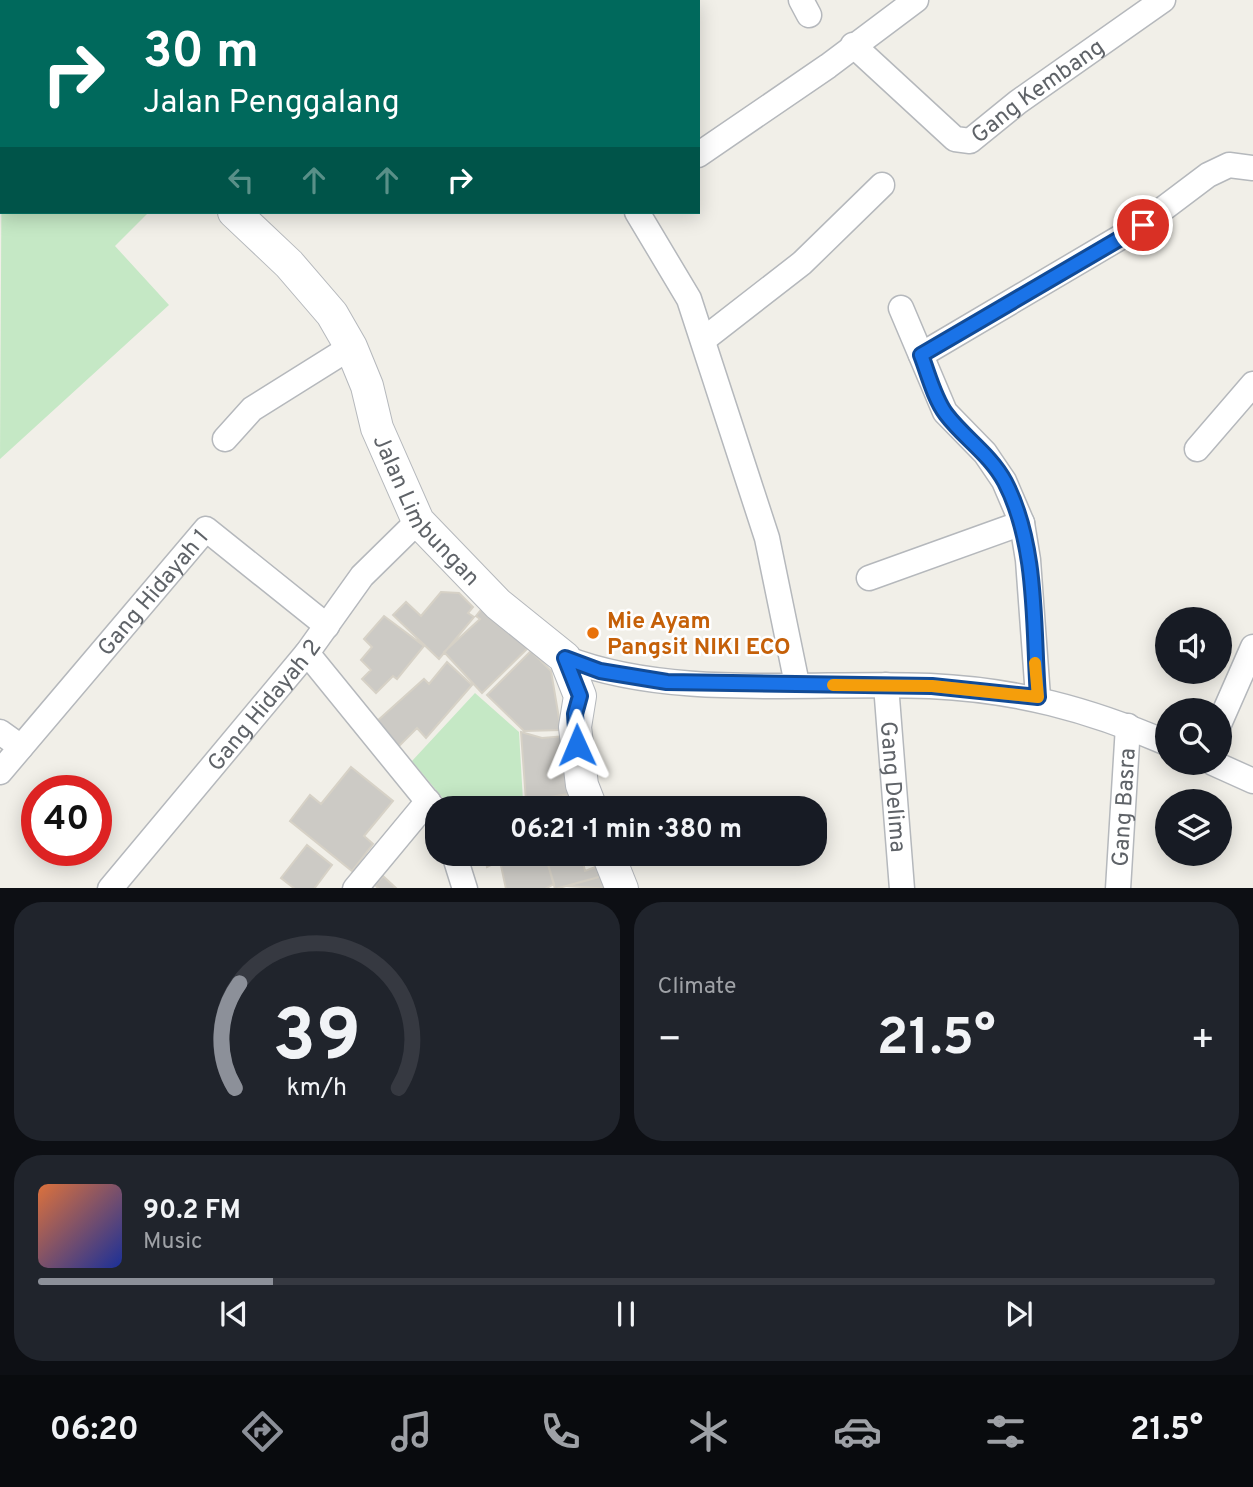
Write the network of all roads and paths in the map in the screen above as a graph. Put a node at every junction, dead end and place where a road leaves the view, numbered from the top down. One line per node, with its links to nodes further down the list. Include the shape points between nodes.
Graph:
1 (916, 0): 3 (street)
2 (1163, 0): 3 (street, Gang Kembang, via 970,141 955,139)
3 (853, 45): 4 (street)
4 (700, 154)
5 (1253, 168): 12 (street, via 1229,165 1208,175 1143,225)
6 (882, 185): 10 (street, via 802,263)
7 (236, 214): 11 (street, Jalan Limbungan, via 289,264 332,314)
8 (638, 214): 10 (street, via 689,299)
9 (901, 308): 12 (street)
10 (703, 340): 24 (street, via 767,538)
11 (351, 347): 14 (street, via 251,409); 16 (street, Jalan Limbungan, via 377,428)
12 (921, 355): 17 (street, via 945,412 985,453 1004,481)
13 (1253, 384): 15 (street)
14 (225, 439)
15 (1197, 449)
16 (418, 521): 19 (street, Gang Hidayah 2, via 362,576); 22 (street, Jalan Limbungan, via 498,604)
17 (1022, 523): 18 (street); 27 (street)
18 (869, 578)
19 (327, 626): 21 (street, Gang Hidayah 2); 32 (street, Gang Hidayah 1, via 206,529)
20 (1253, 647): 28 (street)
21 (307, 653): 37 (street); 41 (street, Gang Hidayah 2)
22 (565, 658): 23 (street); 26 (street, Jalan Limbungan)
23 (600, 671): 24 (street, via 667,682); 26 (street)
24 (797, 684): 25 (street)
25 (886, 685): 27 (street); 45 (street, Gang Delima)
26 (580, 696): 36 (street, Jalan Limbungan, via 575,727)
27 (1038, 697): 29 (street)
28 (1231, 698)
29 (1128, 726): 31 (street); 46 (street, Gang Basra)
30 (0, 732): 32 (street)
31 (1155, 738)
32 (21, 747): 33 (street, Gang Hidayah 1)
33 (0, 772)
34 (1232, 772): 35 (street)
35 (1253, 781)
36 (586, 796)
37 (425, 797)
38 (425, 815): 42 (street)
39 (458, 866): 43 (street)
40 (613, 866): 44 (street)
41 (110, 888)
42 (355, 888)
43 (465, 888)
44 (622, 888)
45 (902, 888)
46 (1118, 888)

